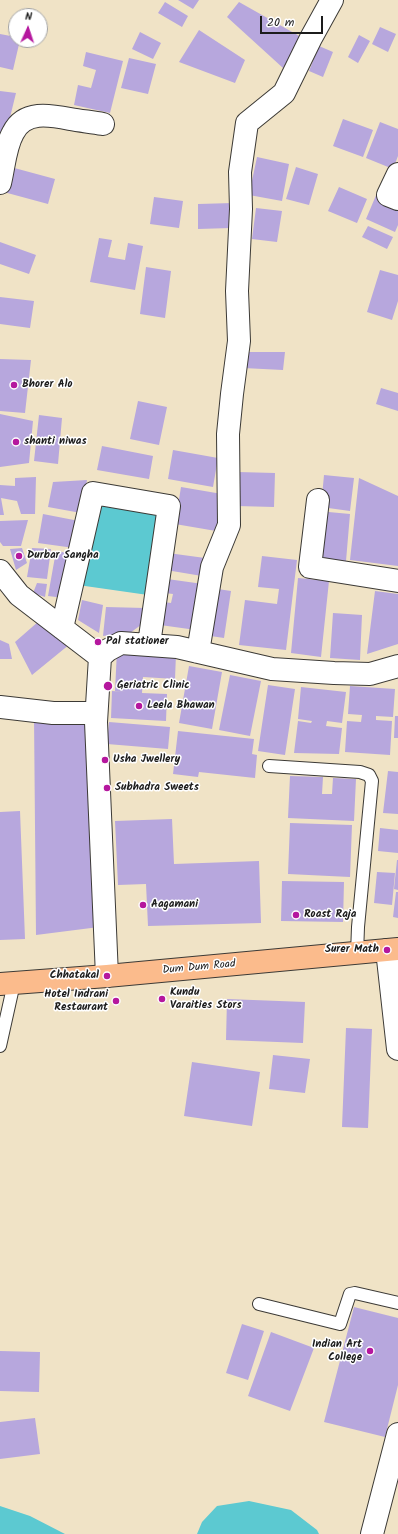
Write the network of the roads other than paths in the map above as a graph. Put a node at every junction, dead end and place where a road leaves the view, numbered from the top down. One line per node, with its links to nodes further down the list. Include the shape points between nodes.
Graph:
1 (332, 0): 11 (street, via 284,93 247,123 240,172 237,292 239,341 228,434 229,525 212,567)
2 (103, 124): 4 (street, via 44,114 25,120 13,133)
3 (398, 174): 5 (street, via 388,195)
4 (0, 183)
5 (398, 199)
6 (318, 500): 8 (street, via 310,568)
7 (0, 571): 9 (street, via 19,595)
8 (398, 581)
9 (62, 628): 10 (street, via 93,493 169,506); 12 (street)
10 (149, 644): 11 (street, via 177,646); 12 (street, via 121,643)
11 (198, 652): 13 (street, via 272,669 370,674)
12 (100, 657): 15 (street)
13 (398, 666)
14 (0, 707): 15 (street, via 53,713)
15 (96, 713): 19 (street)
16 (270, 766): 18 (lane, via 360,772 369,775 372,781)
17 (393, 950): 18 (main road, Dum Dum Road); 22 (street)
18 (357, 954): 19 (main road, Dum Dum Road)
19 (107, 976): 20 (main road, Dum Dum Road)
20 (7, 983): 21 (lane)
21 (0, 1046)
22 (398, 1049)
23 (398, 1303): 24 (lane, via 350,1294 340,1324)
24 (259, 1304)
25 (398, 1434): 26 (street)
26 (372, 1534)

